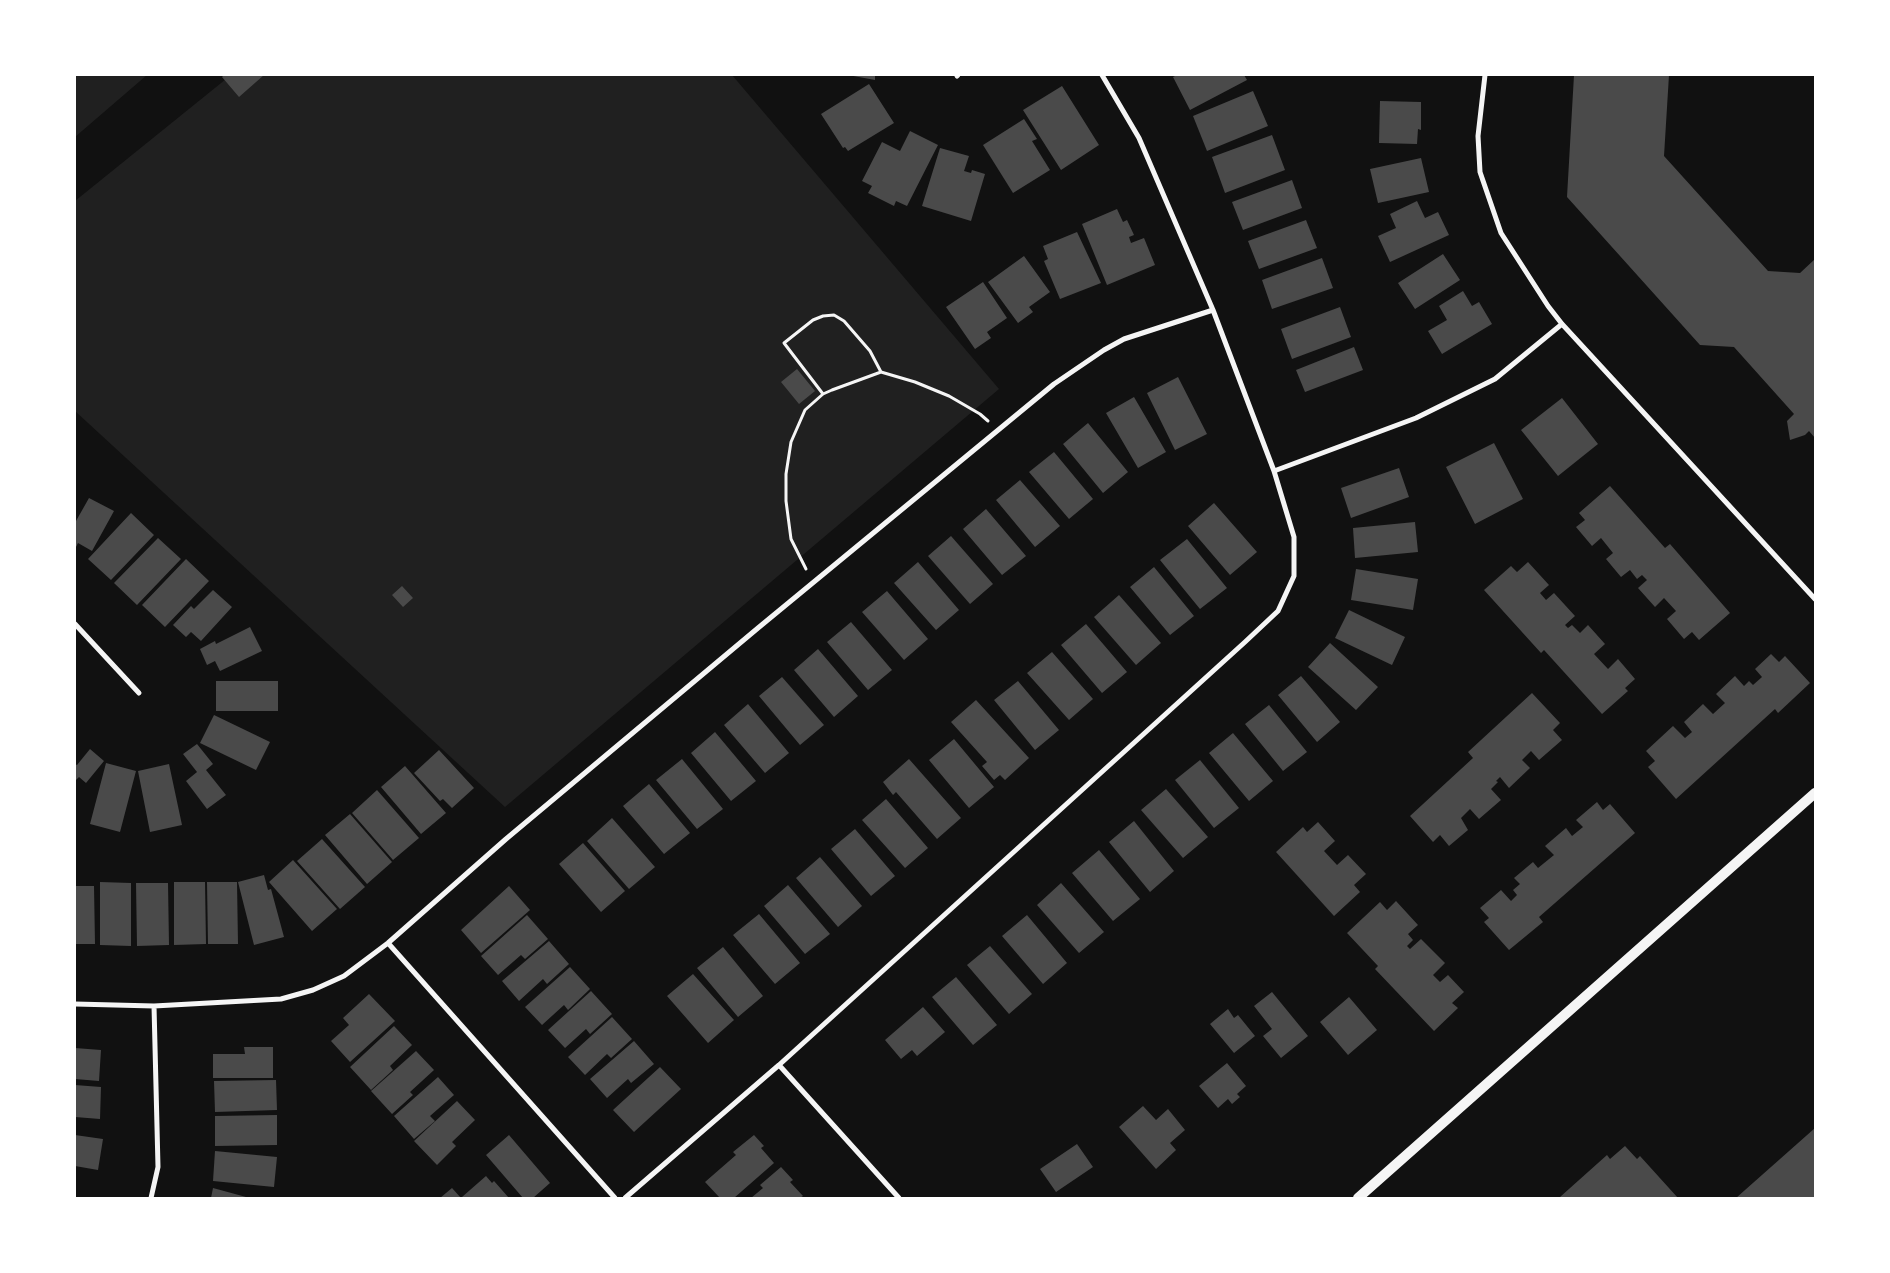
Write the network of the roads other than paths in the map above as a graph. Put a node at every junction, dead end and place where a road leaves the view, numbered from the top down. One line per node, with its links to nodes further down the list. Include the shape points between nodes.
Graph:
1 (1102, 75): 3 (street, via 1140,138)
2 (1485, 75): 4 (street, via 1478,136 1480,172 1501,233)
3 (1213, 310): 5 (street); 10 (street, via 1124,339 1054,384 506,839)
4 (1562, 324): 5 (street, via 1495,379 1416,418); 6 (street)
5 (1274, 472): 13 (street, via 1294,537 1294,576 1278,611)
6 (1815, 599)
7 (75, 624): 8 (street)
8 (139, 693)
9 (1815, 793): 18 (main road)
10 (388, 943): 12 (street, via 344,976 282,999); 15 (street)
11 (75, 1004): 12 (street)
12 (154, 1006): 14 (street, via 158,1167)
13 (779, 1065): 16 (street); 17 (street)
14 (150, 1198)
15 (614, 1198)
16 (625, 1198)
17 (899, 1198)
18 (1358, 1198)

